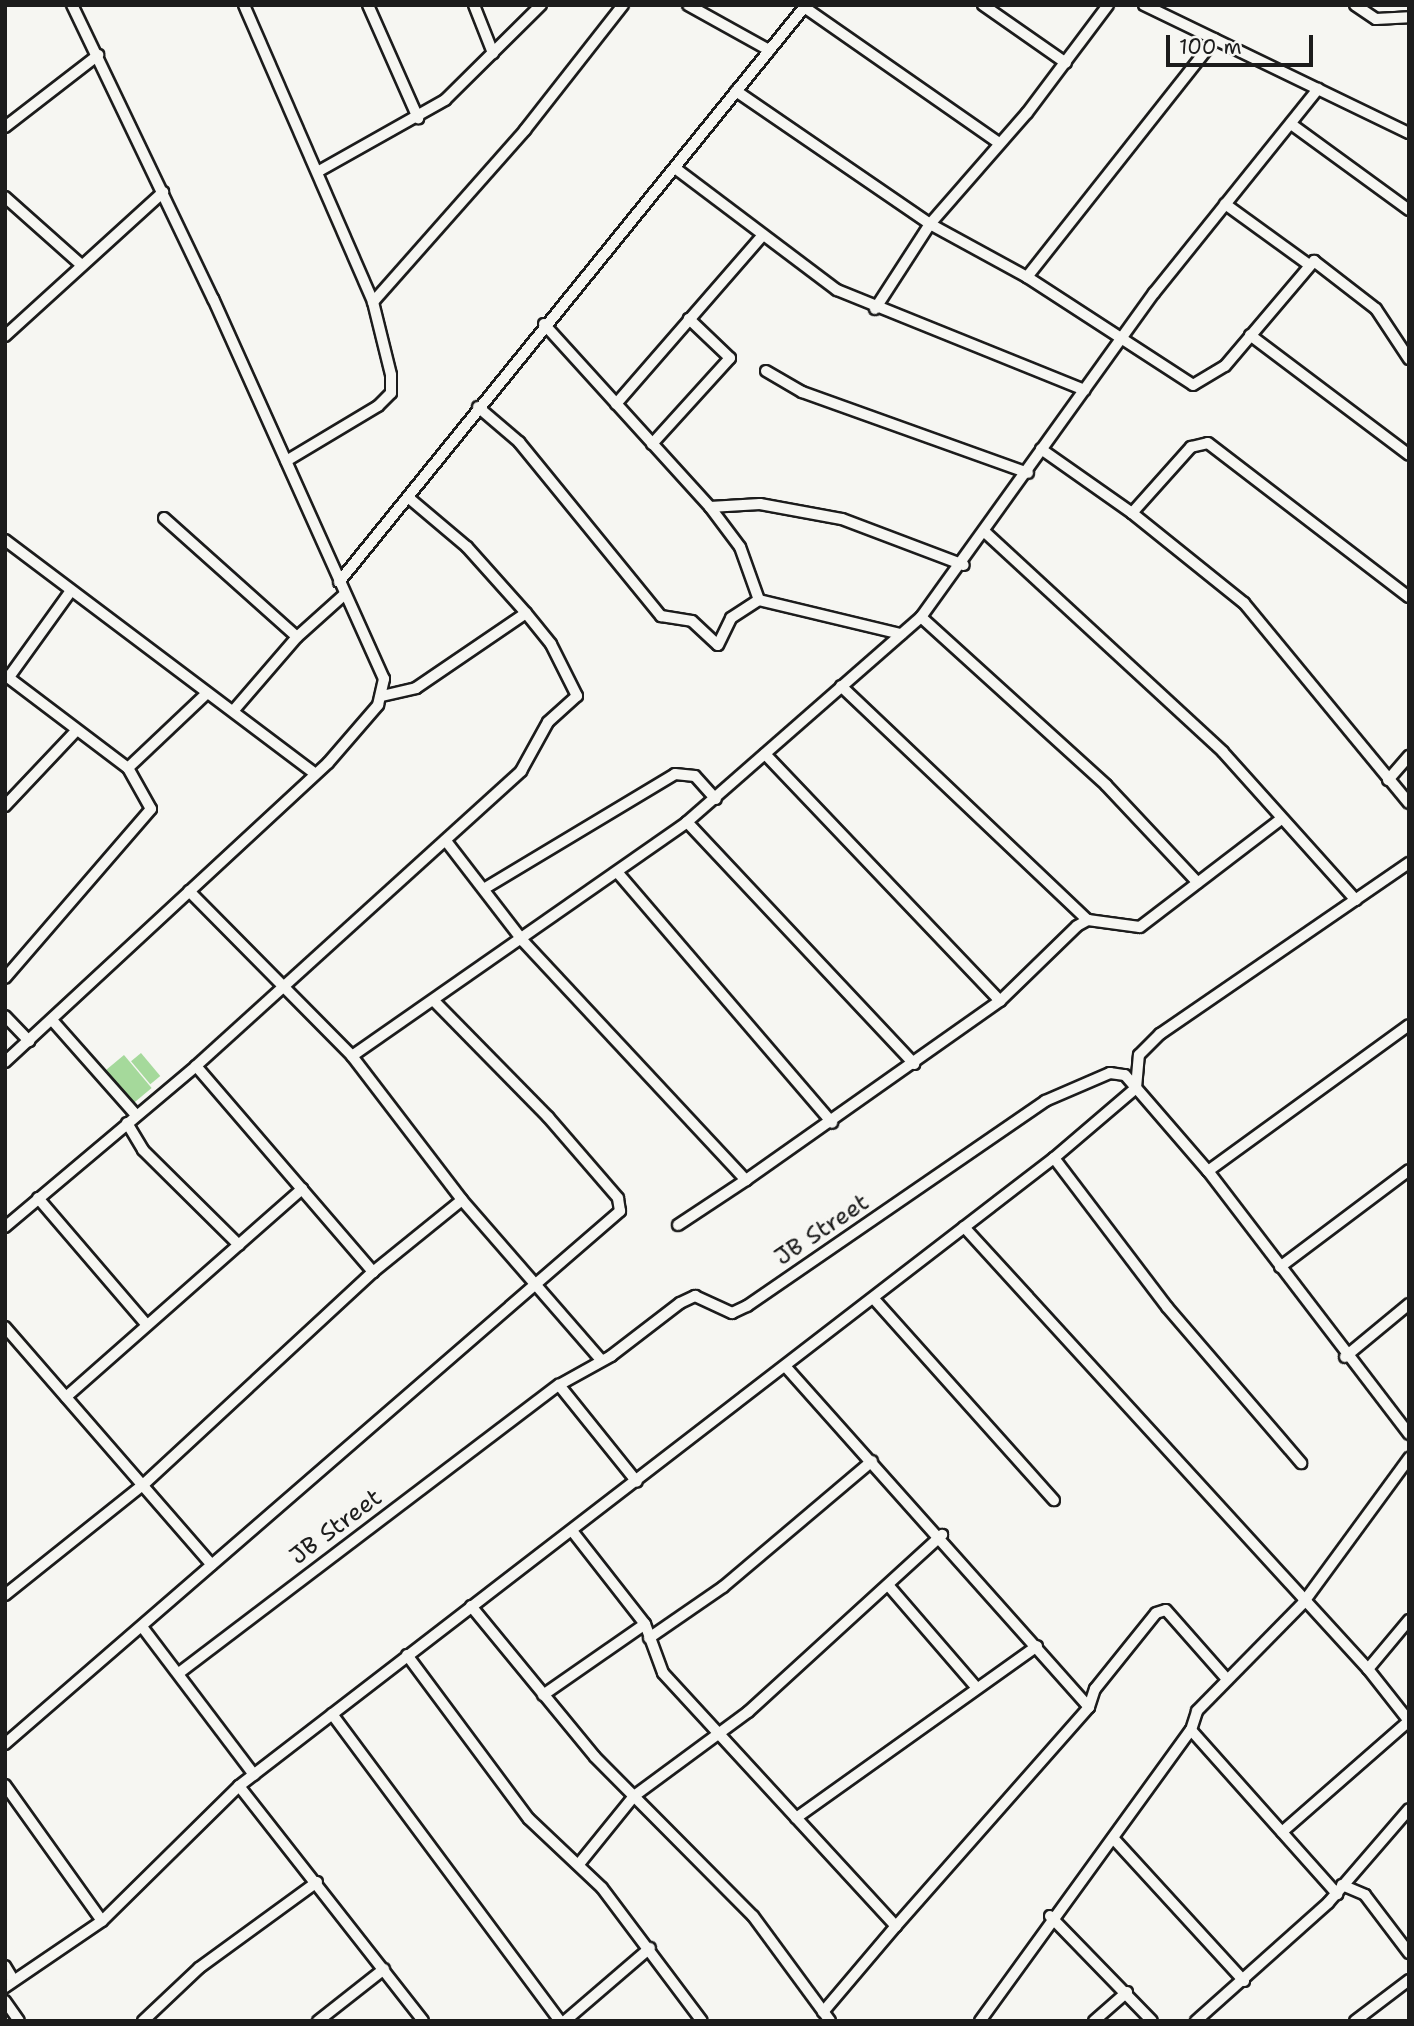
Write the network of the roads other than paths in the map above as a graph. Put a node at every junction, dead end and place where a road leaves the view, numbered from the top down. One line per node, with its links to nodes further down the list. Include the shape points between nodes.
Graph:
1 (72, 5): 17 (street)
2 (244, 5): 27 (street)
3 (369, 5): 21 (street)
4 (474, 5): 16 (street)
5 (541, 5): 16 (street)
6 (623, 5): 37 (street, via 525,130)
7 (688, 5): 15 (street)
8 (983, 5): 18 (street)
9 (1108, 5): 18 (street)
10 (1144, 5): 14 (street)
11 (1356, 5): 13 (street, via 1376,19)
12 (805, 6): 15 (street); 25 (street)
13 (1409, 17)
14 (1215, 39): 19 (street); 36 (street)
15 (769, 50): 20 (street)
16 (493, 54): 21 (street)
17 (98, 55): 23 (street); 28 (street)
18 (1066, 63): 25 (street)
19 (1318, 89): 22 (street); 24 (street)
20 (736, 91): 26 (street); 32 (street)
21 (418, 118): 27 (street)
22 (1291, 124): 30 (street); 31 (street)
23 (5, 127)
24 (1409, 134)
25 (999, 143): 32 (street)
26 (676, 168): 33 (street); 40 (street)
27 (319, 171): 37 (street)
28 (163, 192): 34 (street); 52 (street)
29 (5, 197): 34 (street)
30 (1225, 204): 35 (street); 43 (street)
31 (1409, 210)
32 (930, 224): 36 (street); 38 (street)
33 (761, 237): 38 (street); 39 (street)
34 (79, 263): 42 (street)
35 (1308, 264): 41 (street); 44 (street, via 1320,262 1368,302)
36 (1027, 277): 43 (street)
37 (373, 302): 52 (street, via 391,393)
38 (875, 309): 46 (street)
39 (689, 319): 47 (street); 49 (street, via 730,358)
40 (544, 324): 47 (street); 48 (street)
41 (1250, 335): 43 (street, via 1202,385 1171,373); 51 (street)
42 (5, 336)
43 (1121, 337): 46 (street)
44 (1409, 359)
45 (766, 371): 53 (street, via 802,392)
46 (1085, 390): 50 (street)
47 (617, 404): 49 (street)
48 (478, 407): 54 (street); 65 (street, via 519,442 661,616 692,621 718,645 731,618)
49 (652, 444): 55 (street)
50 (1041, 449): 53 (street); 56 (street)
51 (1409, 455)
52 (286, 461): 61 (street)
53 (1028, 473): 58 (street)
54 (409, 498): 61 (street); 66 (street, via 467,547)
55 (709, 507): 60 (street, via 760,504 842,519); 65 (street, via 740,547)
56 (1132, 513): 64 (street, via 1191,447 1208,443); 80 (street, via 1244,603)
57 (164, 518): 69 (street)
58 (987, 534): 60 (street); 84 (street, via 1223,752)
59 (5, 540): 62 (street)
60 (964, 565): 67 (street)
61 (339, 582): 63 (street)
62 (70, 592): 70 (street); 72 (street)
63 (345, 594): 69 (street); 73 (street, via 379,661)
64 (1409, 597)
65 (759, 600): 68 (street)
66 (526, 613): 73 (street, via 416,688); 86 (street, via 551,644 577,696 548,722 521,771)
67 (922, 617): 68 (street); 89 (street, via 1106,785)
68 (901, 634): 71 (street)
69 (297, 637): 74 (street)
70 (7, 676): 75 (street)
71 (841, 686): 76 (street); 93 (street)
72 (207, 693): 74 (street); 78 (street)
73 (382, 696): 79 (street)
74 (234, 710): 79 (street)
75 (75, 732): 78 (street); 83 (street)
76 (765, 754): 81 (street); 97 (street)
77 (1409, 756): 80 (street)
78 (128, 768): 95 (street, via 149,798 149,817)
79 (315, 774): 91 (street)
80 (1388, 779): 82 (street)
81 (716, 799): 85 (street); 90 (street, via 695,776 675,774)
82 (1409, 803)
83 (5, 806)
84 (1280, 820): 89 (street); 92 (street)
85 (687, 822): 88 (street); 105 (street)
86 (446, 841): 90 (street); 96 (street)
87 (1409, 863): 92 (street)
88 (618, 873): 94 (street); 110 (street)
89 (1198, 883): 93 (street, via 1140,927)
90 (487, 887): 94 (street)
91 (188, 891): 96 (street); 100 (street)
92 (1356, 900): 107 (street, via 1160,1034 1139,1055)
93 (1088, 920): 97 (street)
94 (523, 941): 98 (street); 114 (street)
95 (5, 978)
96 (285, 987): 103 (street); 106 (street)
97 (1000, 1001): 105 (street)
98 (435, 1002): 103 (street); 124 (street, via 618,1198 620,1211)
99 (5, 1016): 102 (street)
100 (52, 1020): 102 (street); 108 (street)
101 (1409, 1025): 113 (street)
102 (29, 1041): 104 (street)
103 (352, 1056): 117 (street)
104 (5, 1062)
105 (914, 1064): 110 (street)
106 (196, 1066): 108 (street); 115 (street)
107 (1136, 1088): 111 (street); 113 (street, JB Street); 130 (street, JB Street, via 1125,1075 1110,1073 1045,1101 747,1306 732,1313 695,1296)
108 (136, 1115): 109 (street)
109 (127, 1123): 116 (street); 121 (street, via 143,1150)
110 (832, 1123): 114 (street)
111 (1054, 1158): 120 (street); 137 (street, via 1167,1307)
112 (1409, 1170): 122 (street)
113 (1208, 1171): 122 (street, JB Street)
114 (746, 1180): 118 (street)
115 (302, 1189): 121 (street); 123 (street)
116 (38, 1198): 119 (street); 127 (street)
117 (462, 1200): 123 (street); 124 (street)
118 (678, 1225)
119 (5, 1227)
120 (964, 1227): 125 (street); 146 (street)
121 (239, 1245): 127 (street)
122 (1280, 1267): 129 (street, JB Street)
123 (373, 1272): 139 (street)
124 (533, 1285): 130 (street); 143 (street)
125 (874, 1298): 131 (street); 140 (street)
126 (1409, 1304): 129 (street)
127 (147, 1325): 133 (street)
128 (5, 1327): 133 (street)
129 (1345, 1357): 134 (street, JB Street)
130 (601, 1360): 132 (street, JB Street)
131 (785, 1366): 136 (street); 138 (street)
132 (559, 1385): 138 (street); 155 (street, JB Street)
133 (66, 1397): 139 (street)
134 (1409, 1434)
135 (1409, 1458): 146 (street)
136 (872, 1461): 142 (street); 151 (street, via 723,1587)
137 (1300, 1463)
138 (637, 1482): 141 (street)
139 (144, 1484): 143 (street); 145 (street)
140 (1054, 1500)
141 (573, 1532): 147 (street); 149 (street)
142 (942, 1535): 144 (street); 152 (street)
143 (212, 1565): 150 (street)
144 (888, 1585): 157 (street); 162 (street, via 759,1703)
145 (5, 1595)
146 (1303, 1603): 154 (street); 156 (street)
147 (471, 1606): 153 (street); 158 (street)
148 (1409, 1620): 154 (street)
149 (645, 1625): 151 (street); 158 (street)
150 (143, 1628): 155 (street); 164 (street)
151 (649, 1638): 162 (street, via 663,1674)
152 (1037, 1646): 157 (street); 159 (street)
153 (407, 1655): 160 (street); 173 (street, via 529,1819)
154 (1368, 1669): 161 (street)
155 (179, 1673): 165 (street)
156 (1225, 1677): 159 (street, via 1166,1610 1156,1612 1095,1689); 163 (street, via 1197,1711)
157 (977, 1688): 170 (street)
158 (543, 1695): 168 (street)
159 (1089, 1707): 178 (street)
160 (332, 1714): 165 (street); 193 (street)
161 (1409, 1721): 171 (street)
162 (718, 1730): 168 (street); 170 (street)
163 (1191, 1730): 171 (street); 172 (street)
164 (5, 1744)
165 (254, 1775): 167 (street)
166 (5, 1785): 177 (street)
167 (239, 1786): 174 (street); 177 (street)
168 (634, 1796): 173 (street); 188 (street, via 753,1916)
169 (1409, 1809): 175 (street)
170 (796, 1818): 178 (street)
171 (1282, 1832): 175 (street)
172 (1113, 1838): 176 (street); 184 (street)
173 (579, 1864): 180 (street)
174 (317, 1882): 182 (street); 190 (street, via 199,1968)
175 (1340, 1889): 179 (street, via 1365,1895); 184 (street)
176 (1050, 1916): 186 (street); 195 (street)
177 (102, 1921): 185 (street)
178 (896, 1926): 188 (street)
179 (1407, 1946)
180 (650, 1948): 193 (street); 194 (street)
181 (5, 1966): 185 (street)
182 (384, 1969): 191 (street); 192 (street)
183 (1409, 1980): 199 (street)
184 (1244, 1981): 198 (street)
185 (10, 1984)
186 (1127, 1993): 196 (street); 197 (street)
187 (5, 2001): 189 (street)
188 (827, 2017)
189 (19, 2021)
190 (143, 2021)
191 (318, 2021)
192 (423, 2021)
193 (563, 2021)
194 (702, 2021)
195 (980, 2021)
196 (1094, 2021)
197 (1152, 2021)
198 (1196, 2021)
199 (1355, 2021)

